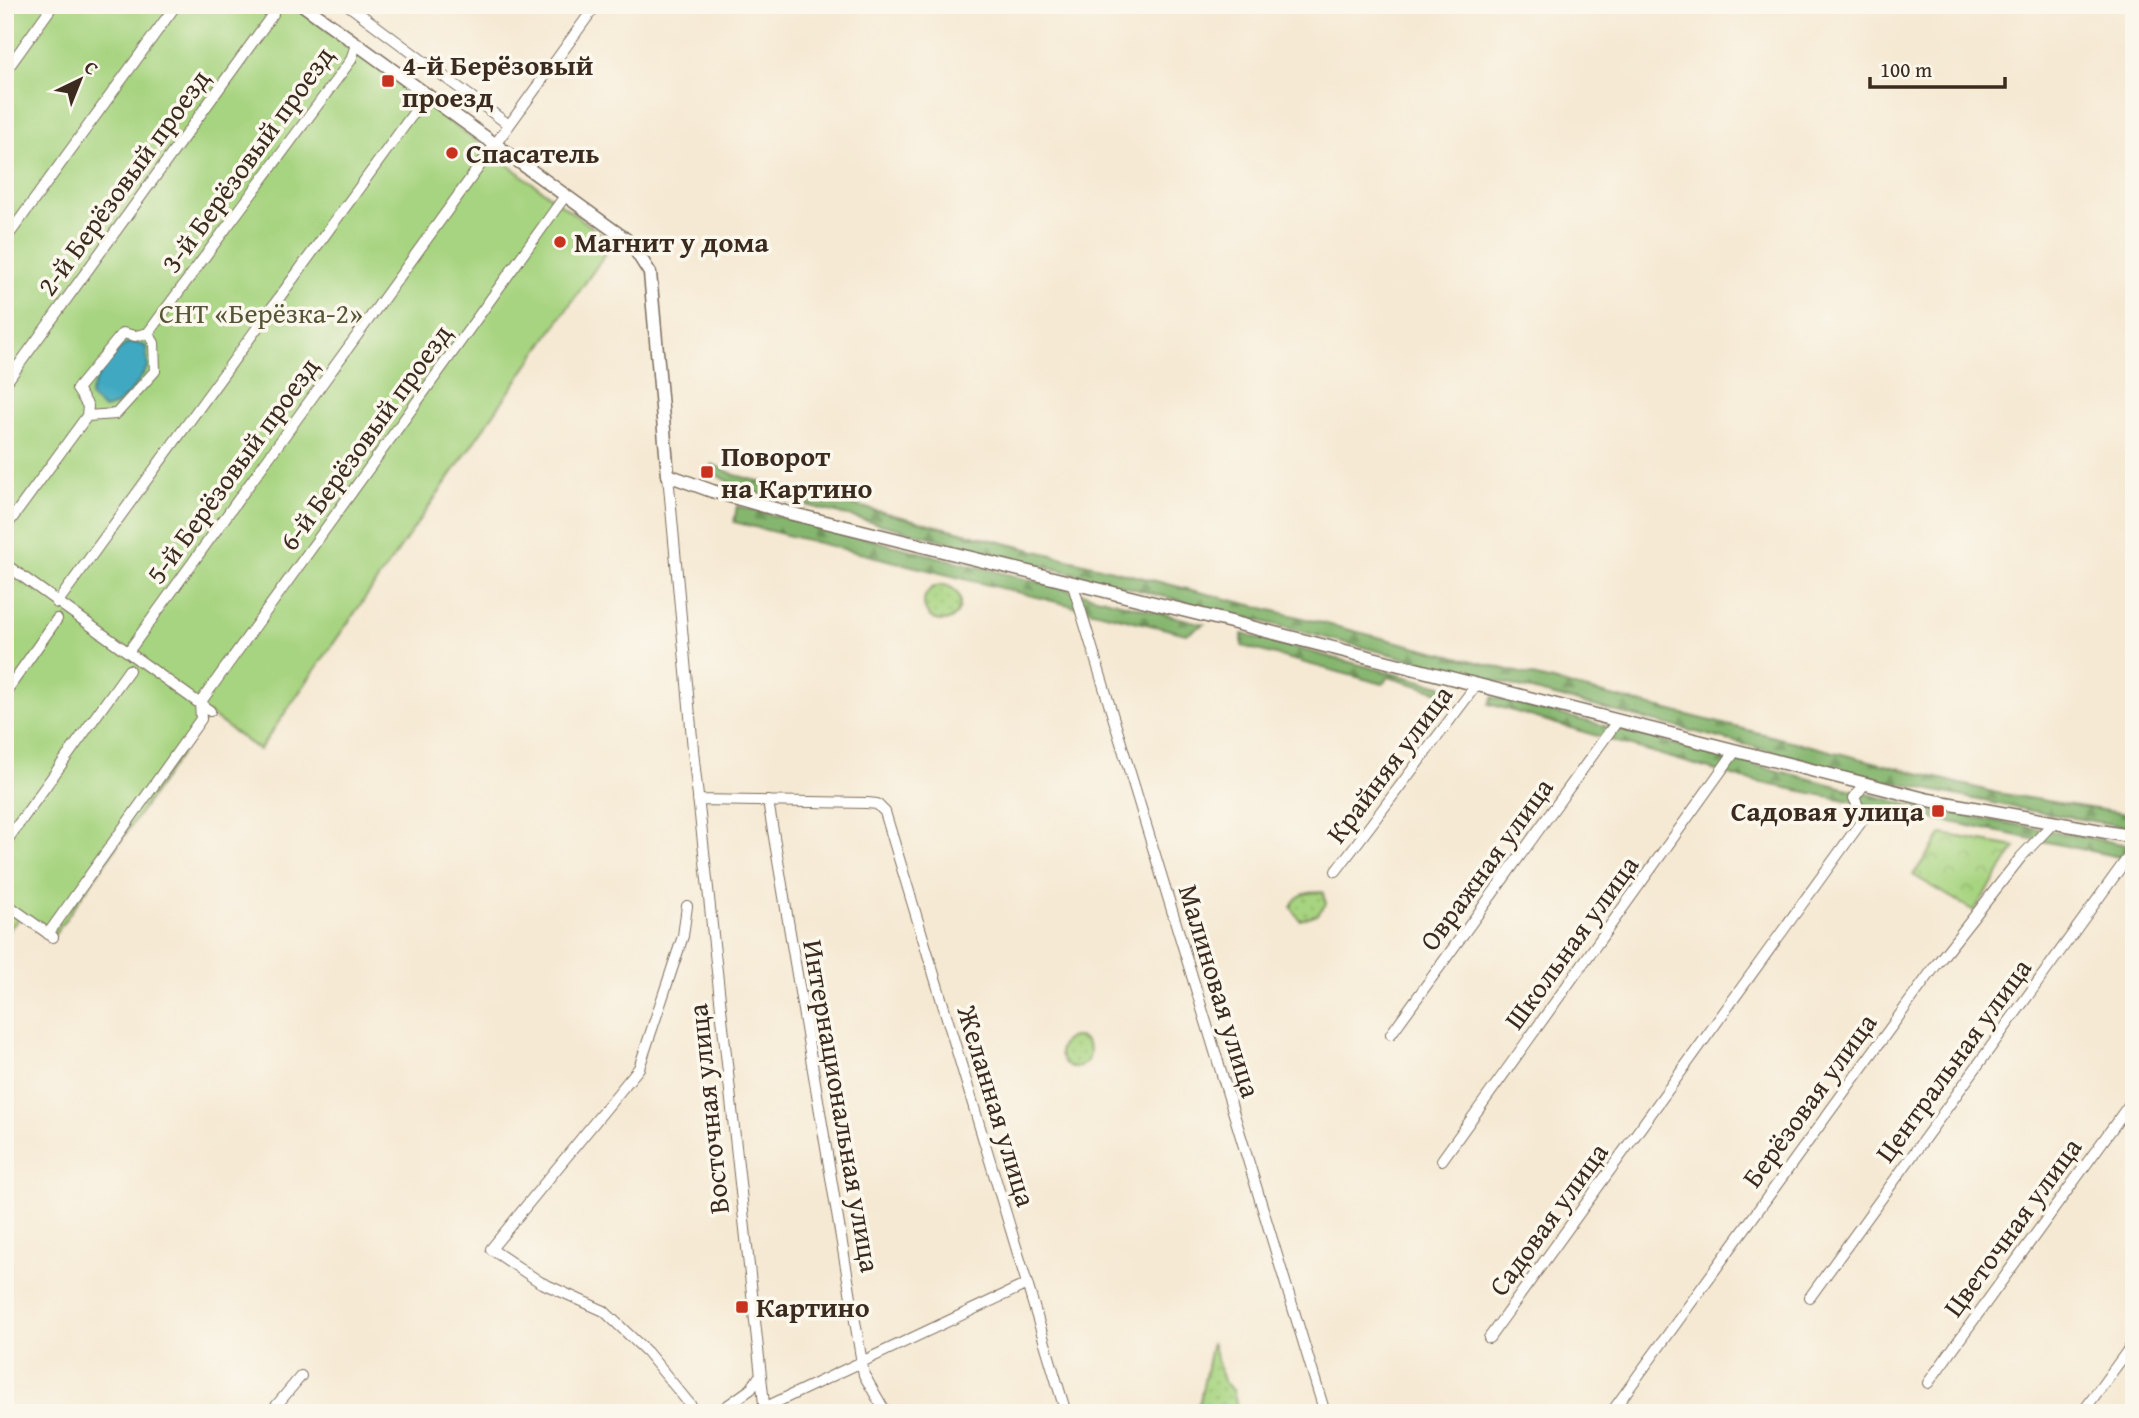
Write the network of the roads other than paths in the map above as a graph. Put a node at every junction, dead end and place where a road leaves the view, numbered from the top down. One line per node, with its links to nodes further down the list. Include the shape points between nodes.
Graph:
1 (53, 5): 8 (street)
2 (176, 5): 13 (street)
3 (271, 5): 15 (street, 2-й Берёзовый проезд, via 273,14)
4 (303, 5): 7 (street)
5 (348, 5): 10 (street)
6 (596, 5): 10 (street, 5-й Берёзовый проезд)
7 (356, 44): 9 (street); 14 (street, 3-й Берёзовый проезд, via 351,60)
8 (5, 72)
9 (426, 96): 11 (street); 21 (street)
10 (509, 125): 11 (street, 5-й Берёзовый проезд)
11 (495, 144): 12 (street); 23 (street, 5-й Берёзовый проезд)
12 (565, 196): 17 (street, via 631,243 650,273); 27 (street, 6-й Берёзовый проезд)
13 (5, 240)
14 (148, 333): 16 (street, via 154,343 155,371 116,414); 16 (street, via 123,333 77,389 88,406)
15 (5, 384)
16 (87, 416): 18 (street)
17 (668, 475): 20 (street, via 789,513); 32 (street, Восточная улица)
18 (5, 528)
19 (5, 564): 21 (street)
20 (1072, 583): 25 (street); 58 (street, Малиновая улица)
21 (57, 603): 23 (street)
22 (57, 619): 26 (street)
23 (128, 652): 27 (street)
24 (129, 670): 36 (street)
25 (1477, 684): 29 (street); 38 (street, Крайняя улица)
26 (5, 693)
27 (200, 703): 28 (street); 39 (street, via 201,719 51,936)
28 (210, 710)
29 (1618, 720): 30 (street); 41 (street, Овражная улица)
30 (1736, 751): 31 (street); 43 (street, Школьная улица)
31 (1865, 783): 34 (street, via 1929,800); 46 (street, Садовая улица, via 1854,798 1864,818)
32 (698, 800): 33 (street); 50 (street, Восточная улица)
33 (768, 801): 44 (street, Желанная улица, via 867,803 877,804 885,812); 48 (street, Интернациональная улица)
34 (2053, 822): 35 (street); 59 (street, Берёзовая улица, via 1936,965)
35 (2134, 837)
36 (5, 843)
37 (2134, 849): 45 (street, Центральная улица)
38 (1336, 871)
39 (5, 903)
40 (687, 906): 54 (street, via 683,936 639,1068 491,1249 540,1282 604,1311 647,1352)
41 (1391, 1034)
42 (2134, 1098): 51 (street, Цветочная улица)
43 (1442, 1160)
44 (1027, 1284): 48 (street); 57 (street, Желанная улица)
45 (1810, 1297)
46 (1489, 1338)
47 (2134, 1342): 60 (street)
48 (862, 1363): 52 (street); 56 (street, Интернациональная улица)
49 (301, 1376): 53 (street)
50 (759, 1377): 52 (street, Восточная улица); 55 (street, via 751,1389)
51 (1928, 1383)
52 (764, 1410)
53 (270, 1413)
54 (697, 1413)
55 (717, 1413)
56 (886, 1413)
57 (1066, 1413)
58 (1325, 1413)
59 (1612, 1413)
60 (2082, 1413)

